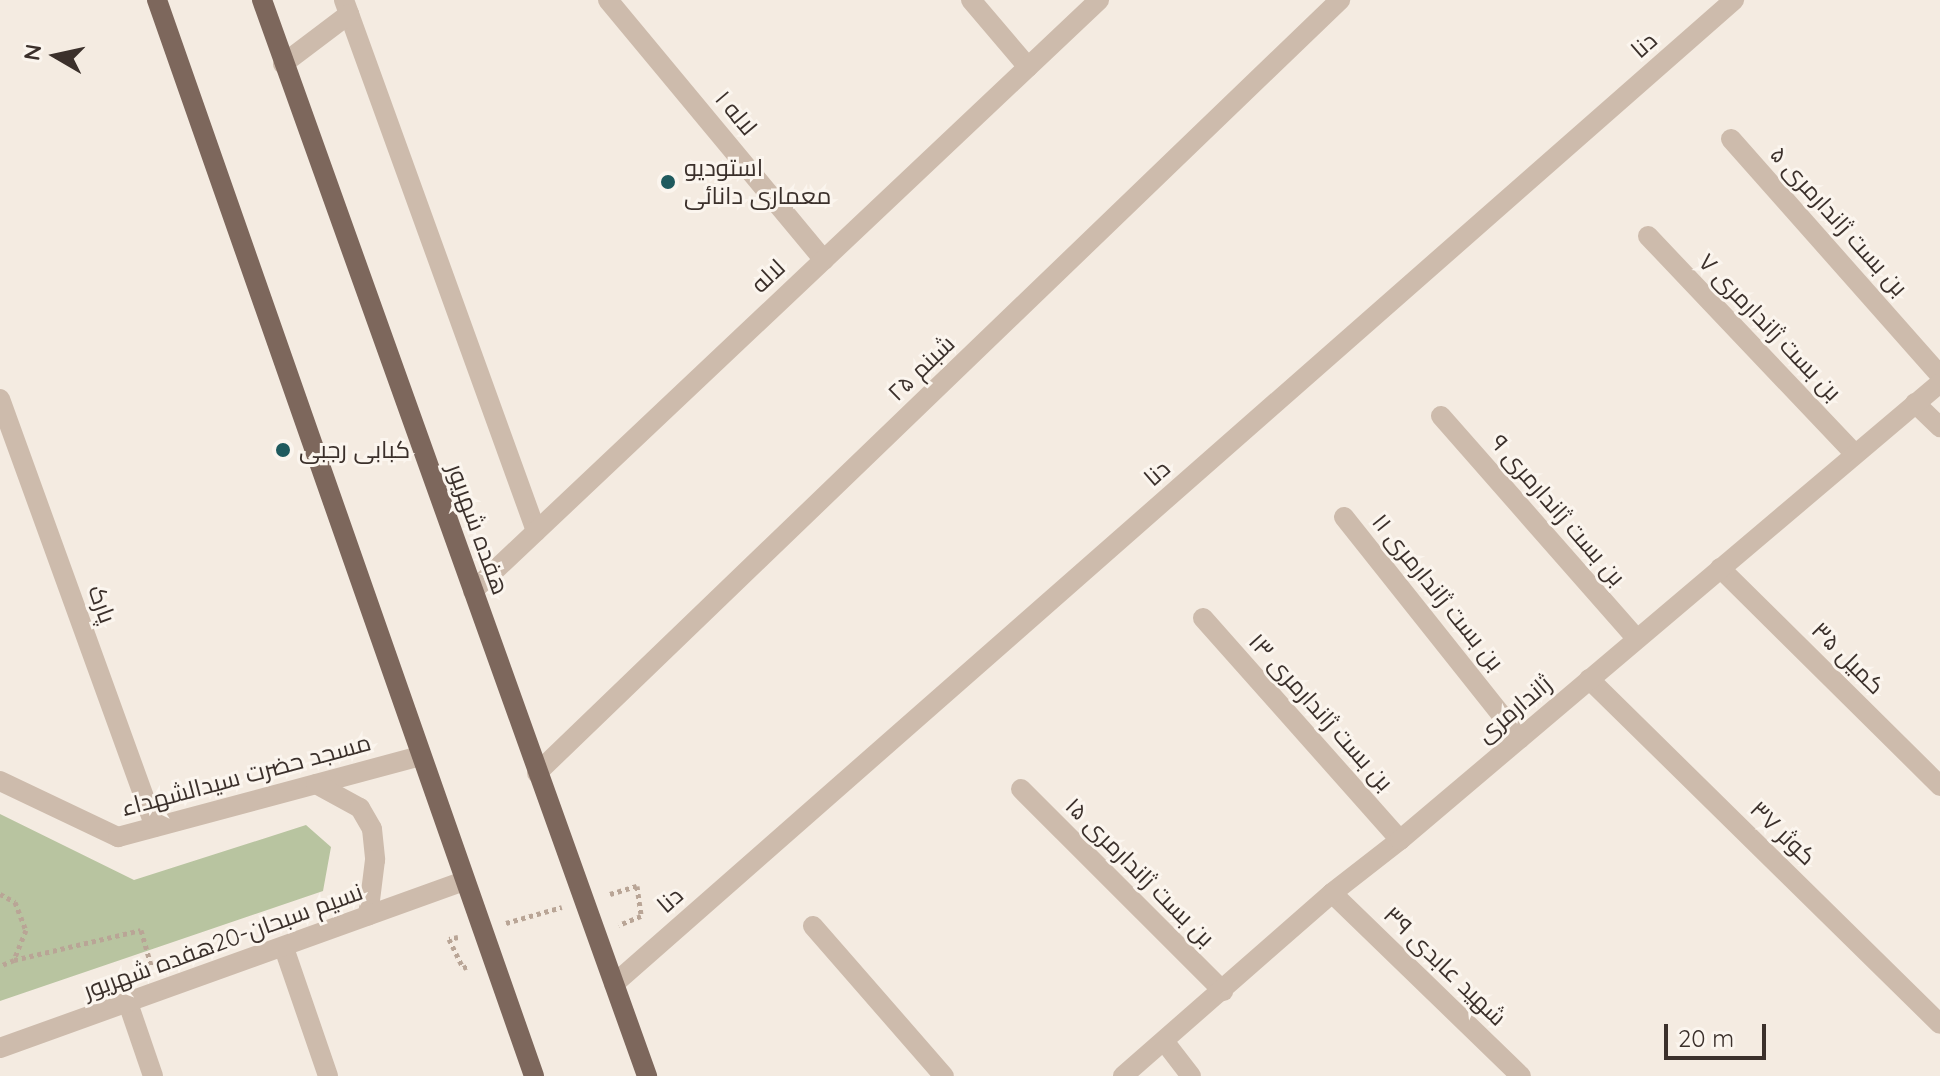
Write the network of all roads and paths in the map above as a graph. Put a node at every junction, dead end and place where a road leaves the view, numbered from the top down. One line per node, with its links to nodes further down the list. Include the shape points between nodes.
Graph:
1 (157, 0): 29 (main road)
2 (262, 0): 9 (main road, هفده شهریور)
3 (608, 0): 13 (street, لاله ۱)
4 (971, 0): 10 (street)
5 (1099, 0): 10 (street, لاله)
6 (1340, 0): 30 (street, شبنم ۲۵)
7 (1734, 0): 51 (street, دنا)
8 (346, 7): 9 (street); 22 (street)
9 (283, 64): 24 (main road, هفده شهریور)
10 (1028, 67): 13 (street, لاله)
11 (1731, 139): 14 (street, بن بست ژاندارمری ۵)
12 (1648, 236): 20 (street, بن بست ژاندارمری ۷)
13 (824, 260): 22 (street, لاله)
14 (1940, 375)
15 (1940, 383): 17 (street, ژاندارمری)
16 (0, 399): 35 (street, پارک)
17 (1915, 403): 19 (street); 20 (street, ژاندارمری)
18 (1441, 416): 26 (street, بن بست ژاندارمری ۹)
19 (1940, 427)
20 (1854, 453): 23 (street, ژاندارمری)
21 (1344, 517): 28 (street, بن بست ژاندارمری ۱۱)
22 (536, 531): 24 (street, لاله)
23 (1720, 568): 26 (street, ژاندارمری); 33 (street, کمیل ۳۵)
24 (473, 591): 30 (main road, هفده شهریور)
25 (1203, 618): 36 (street, بن بست ژاندارمری ۱۳)
26 (1636, 638): 27 (street, ژاندارمری)
27 (1589, 679): 28 (street, ژاندارمری); 55 (street, کوثر ۳۷)
28 (1520, 738): 36 (street, ژاندارمری)
29 (420, 756): 32 (street, مسجد حضرت سیدالشهداء); 37 (main road)
30 (537, 773): 51 (main road, هفده شهریور)
31 (0, 781): 35 (street, مسجد حضرت سیدالشهداء, via 118,837)
32 (316, 784): 35 (street, مسجد حضرت سیدالشهداء); 42 (street, via 360,808 372,829 375,860)
33 (1940, 786)
34 (1021, 789): 52 (street, بن بست ژاندارمری ۱۵)
35 (155, 827)
36 (1400, 840): 38 (street, ژاندارمری)
37 (463, 881): 42 (street, نسیم سبحان-20هفده شهریور); 60 (main road)
38 (1332, 893): 52 (street, ژاندارمری); 65 (street, شهید عابدی ۳۹)
39 (0, 894): 48 (path, via 15,902 26,930)
40 (608, 894): 43 (path, via 637,886)
41 (564, 907): 45 (path)
42 (368, 916): 47 (street, نسیم سبحان-20هفده شهریور)
43 (641, 916)
44 (813, 926): 62 (street)
45 (492, 927)
46 (463, 935): 50 (path, via 449,939)
47 (284, 948): 53 (street, نسیم سبحان-20هفده شهریور); 59 (street)
48 (14, 960): 49 (path); 53 (path, via 141,930)
49 (0, 966)
50 (463, 968)
51 (614, 984): 61 (main road, هفده شهریور)
52 (1223, 991): 56 (street, ژاندارمری)
53 (158, 992): 54 (street, نسیم سبحان-20هفده شهریور)
54 (128, 1003): 57 (street, نسیم سبحان-20هفده شهریور); 58 (street)
55 (1940, 1024)
56 (1164, 1041): 63 (street, ژاندارمری); 64 (street)
57 (0, 1048)
58 (153, 1076)
59 (328, 1076)
60 (534, 1076)
61 (647, 1076)
62 (944, 1076)
63 (1123, 1076)
64 (1191, 1076)
65 (1521, 1076)

